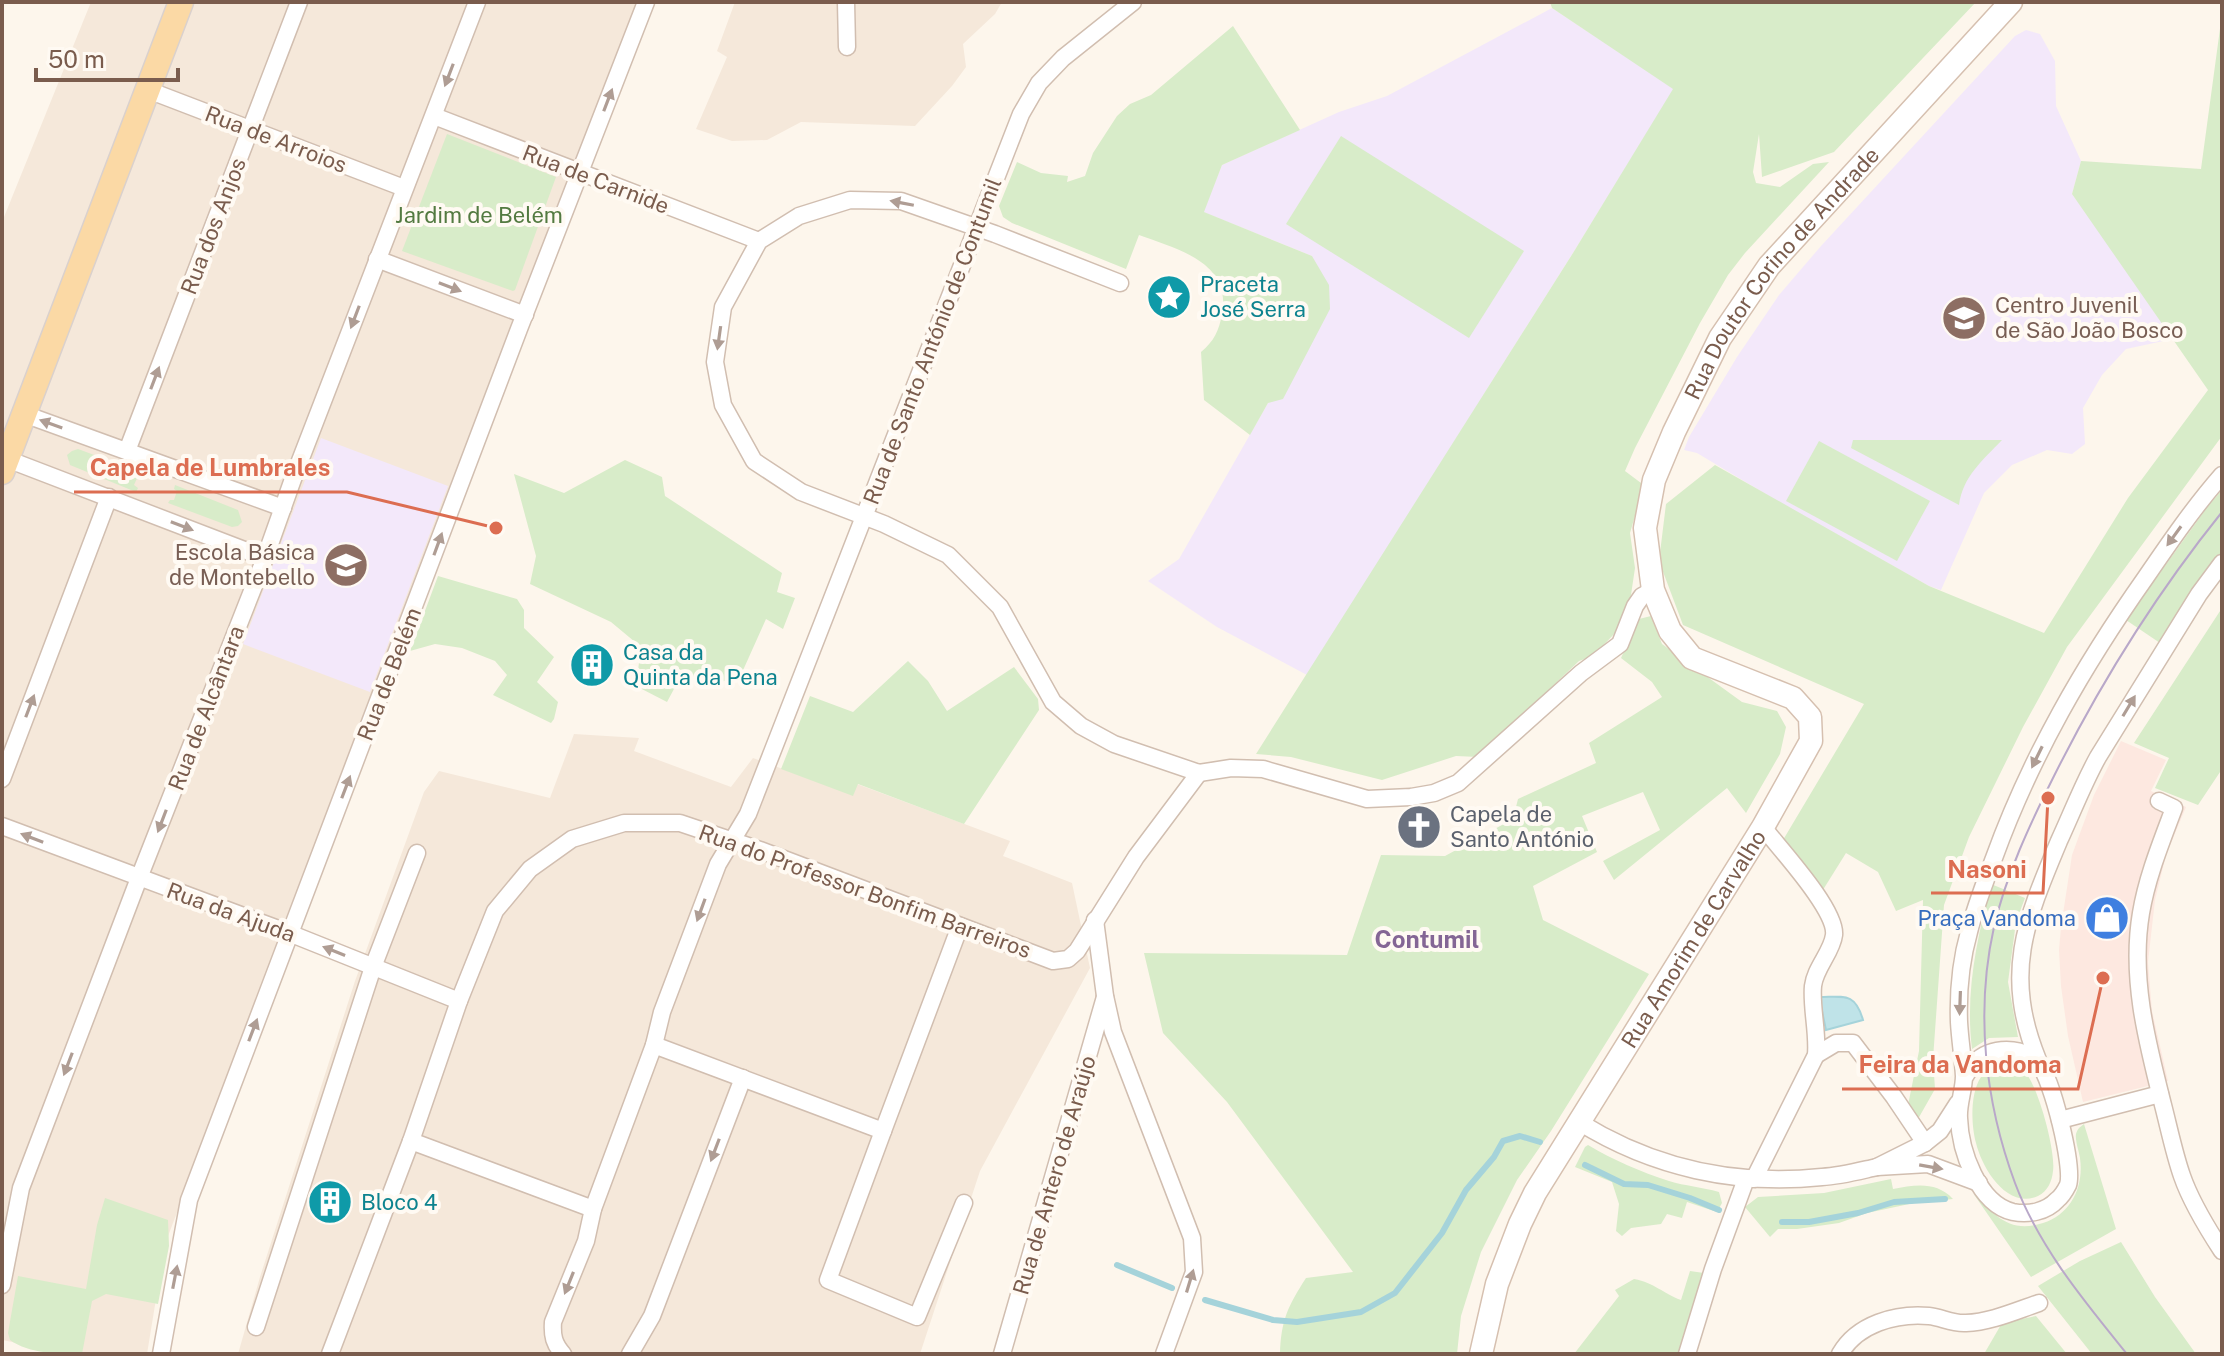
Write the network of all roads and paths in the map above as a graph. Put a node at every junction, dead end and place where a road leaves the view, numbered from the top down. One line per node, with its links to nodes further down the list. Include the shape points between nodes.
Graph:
1 (181, 2): 9 (main road)
2 (299, 2): 11 (street, Rua dos Anjos)
3 (477, 2): 10 (street, Rua de Alcântara, one-way to 10)
4 (646, 2): 12 (street, Rua de Belém, one-way to 4)
5 (846, 2): 8 (street)
6 (1133, 2): 14 (street, Rua de Santo António de Contumil, via 1039,83 1021,114)
7 (2011, 2): 28 (street, Rua Doutor Corino de Andrade, via 1769,266 1720,338 1654,480 1645,528)
8 (847, 47)
9 (148, 90): 11 (street, Rua de Arroios); 19 (main road)
10 (434, 116): 12 (street, Rua de Carnide); 13 (street, Rua de Alcântara)
11 (250, 129): 13 (street, Rua de Arroios); 20 (street, Rua dos Anjos, one-way to 11)
12 (580, 173): 15 (street, Rua de Carnide); 18 (street, Rua de Belém)
13 (404, 188): 16 (street, Rua de Alcântara)
14 (976, 227): 15 (street, one-way to 15, via 901,201 850,200 799,216); 17 (street); 25 (street, Rua de Santo António de Contumil)
15 (759, 241): 25 (street, one-way to 25, via 723,307 715,362 723,405 754,461 801,492)
16 (377, 259): 18 (street, one-way to 18); 24 (street, Rua de Alcântara, one-way to 24)
17 (1120, 283)
18 (525, 315): 39 (street, Rua de Belém, one-way to 18)
19 (24, 414): 20 (street, one-way to 19); 21 (main road)
20 (127, 451): 24 (street)
21 (4, 465): 23 (street)
22 (2222, 475): 47 (street, one-way to 47, via 2096,649 2010,814 1968,932 1959,999)
23 (109, 497): 26 (street, one-way to 26); 30 (street, one-way to 23)
24 (283, 508): 26 (street, Rua de Alcântara)
25 (864, 516): 29 (street, Rua de Santo António de Contumil, via 948,555 1000,607 1053,702 1081,726 1114,744); 34 (street, via 748,814)
26 (265, 558): 36 (street, Rua de Alcântara, one-way to 36)
27 (2222, 563): 45 (street, one-way to 27, via 2019,976 2038,891 2098,757)
28 (1653, 590): 29 (street, Rua de Santo António de Contumil, via 1635,606 1620,644 1458,783 1434,793 1367,799 1263,769); 33 (street, Rua Amorim de Carvalho, via 1670,631 1692,658 1793,698 1810,717 1811,741)
29 (1199, 773): 37 (street, Rua do Professor Bonfim Barreiros)
30 (2, 779)
31 (2159, 801): 48 (street, via 2174,808 2147,883 2136,957 2141,1010)
32 (2, 826): 36 (street, Rua da Ajuda, one-way to 32)
33 (1763, 827): 44 (street, via 1833,924 1834,936 1813,984); 51 (street, Rua Amorim de Carvalho)
34 (733, 840): 38 (street, Rua do Professor Bonfim Barreiros); 42 (street, Rua do Professor Bonfim Barreiros, via 680,823 624,823 572,839 530,869 495,911); 43 (street, one-way to 43, via 718,864)
35 (417, 853): 40 (street)
36 (139, 878): 39 (street, Rua da Ajuda); 61 (street, Rua de Alcântara, one-way to 61, via 21,1188)
37 (1095, 920): 38 (street, Rua do Professor Bonfim Barreiros, via 1077,951 1053,961); 41 (street)
38 (960, 926): 52 (street)
39 (289, 933): 40 (street, Rua da Ajuda, one-way to 39); 65 (street, Rua de Belém, one-way to 39, via 189,1200)
40 (373, 967): 42 (street, Rua da Ajuda); 64 (street)
41 (1105, 996): 69 (street, Rua de Antero de Araújo); 70 (street, one-way to 41, via 1194,1272 1192,1238 1113,1032)
42 (459, 1001): 53 (street, Rua do Professor Bonfim Barreiros)
43 (654, 1045): 46 (street); 59 (street)
44 (1816, 1055): 54 (street, via 1836,1043 1853,1043); 56 (street)
45 (2040, 1065): 47 (street, via 2027,1053 1995,1051 1974,1063); 50 (street)
46 (743, 1078): 52 (street); 68 (street, one-way to 68, via 652,1316)
47 (1964, 1078): 49 (street)
48 (2160, 1094): 50 (street); 60 (street, via 2182,1176)
49 (1959, 1102): 54 (street); 57 (street, via 1965,1155)
50 (2060, 1120): 57 (street, via 2069,1166 2068,1185 2057,1200 2023,1214 1989,1199)
51 (1579, 1122): 56 (street, via 1656,1160); 71 (street, Rua Amorim de Carvalho, via 1520,1224 1497,1284)
52 (883, 1131): 58 (street, via 828,1280 917,1317)
53 (411, 1141): 59 (street); 66 (street, Rua do Professor Bonfim Barreiros)
54 (1925, 1143): 55 (street)
55 (1877, 1167): 56 (street, via 1824,1177); 57 (street, one-way to 57, via 1928,1164)
56 (1750, 1179): 72 (street, via 1718,1256)
57 (1979, 1183)
58 (964, 1203)
59 (593, 1209): 67 (street, one-way to 67, via 586,1241 553,1322 552,1334)
60 (2222, 1251)
61 (4, 1267): 62 (street, Rua de Alcântara)
62 (2, 1285)
63 (2039, 1303): 73 (street, via 1966,1323 1908,1316 1876,1323 1851,1339)
64 (256, 1327)
65 (161, 1354)
66 (330, 1354)
67 (563, 1354)
68 (630, 1354)
69 (1002, 1354)
70 (1164, 1354)
71 (1481, 1354)
72 (1687, 1354)
73 (1840, 1354)

